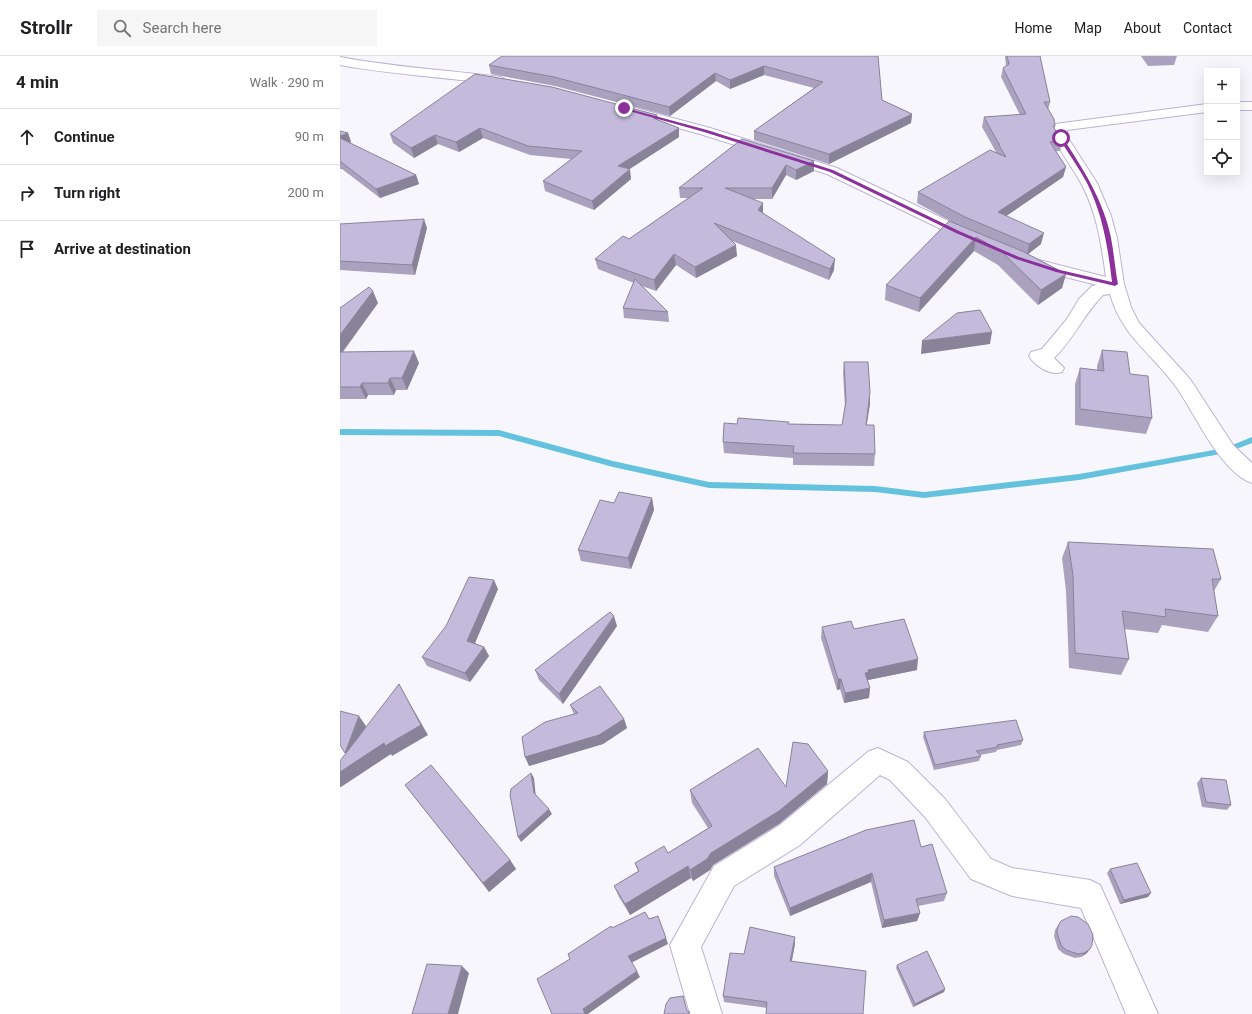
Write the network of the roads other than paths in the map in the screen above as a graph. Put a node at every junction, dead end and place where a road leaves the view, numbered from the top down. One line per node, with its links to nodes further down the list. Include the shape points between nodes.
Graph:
1 (340, 61): 2 (street, via 384,69 451,74)
2 (515, 84)
3 (616, 106): 7 (street, via 832,171)
4 (1240, 106): 5 (street)
5 (1252, 106)
6 (1204, 108): 9 (street, via 1060,127 1061,138 1089,183 1103,216)
7 (983, 243)
8 (1024, 260): 9 (street)
9 (1116, 286): 10 (street, via 1098,290 1085,303 1074,322 1048,354 1038,356); 11 (street, via 1131,325 1183,383 1226,450)
10 (1055, 368)
11 (1252, 475)
12 (706, 1014): 13 (street, via 685,944 724,876 790,835 878,760 899,771 935,808 980,869 1012,882 1090,896)
13 (1142, 1014)

